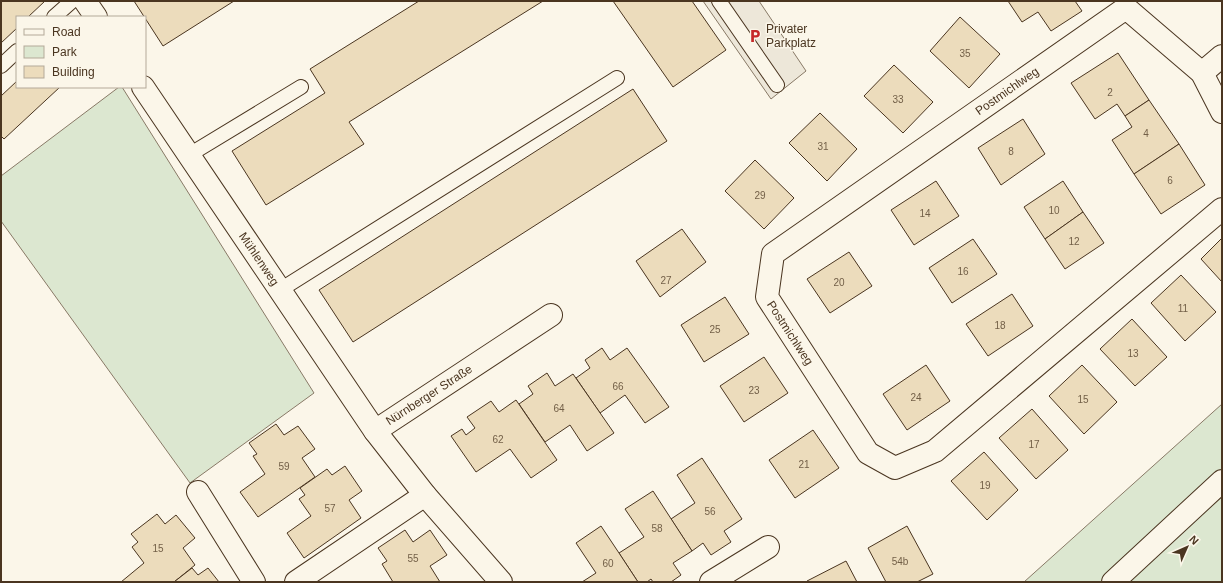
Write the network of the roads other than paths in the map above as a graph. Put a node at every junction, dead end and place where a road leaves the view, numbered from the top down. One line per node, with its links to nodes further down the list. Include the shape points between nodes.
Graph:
1 (72, 1): 4 (lane)
2 (85, 1): 5 (street)
3 (719, 1): 11 (lane)
4 (55, 16)
5 (95, 16)
6 (16, 52): 8 (lane)
7 (1222, 56): 9 (street)
8 (1, 66)
9 (1202, 73): 14 (street, Postmichlweg); 16 (street, Postmichlweg, via 1126,8 773,254 767,297 868,453 895,468 936,451)
10 (617, 78): 17 (lane)
11 (777, 85)
12 (301, 87): 15 (lane)
13 (144, 88): 15 (street, Mühlenweg)
14 (1222, 112)
15 (189, 155): 17 (street, Mühlenweg)
16 (1222, 209)
17 (280, 290): 19 (street, Mühlenweg)
18 (551, 315): 19 (street, Nürnberger Straße)
19 (375, 431): 22 (street, Nürnberger Straße)
20 (1222, 481): 28 (street)
21 (198, 492): 24 (street)
22 (425, 495): 25 (street); 26 (street, Nürnberger Straße)
23 (768, 546): 27 (street)
24 (254, 582)
25 (296, 582)
26 (501, 582)
27 (711, 582)
28 (1113, 582)

